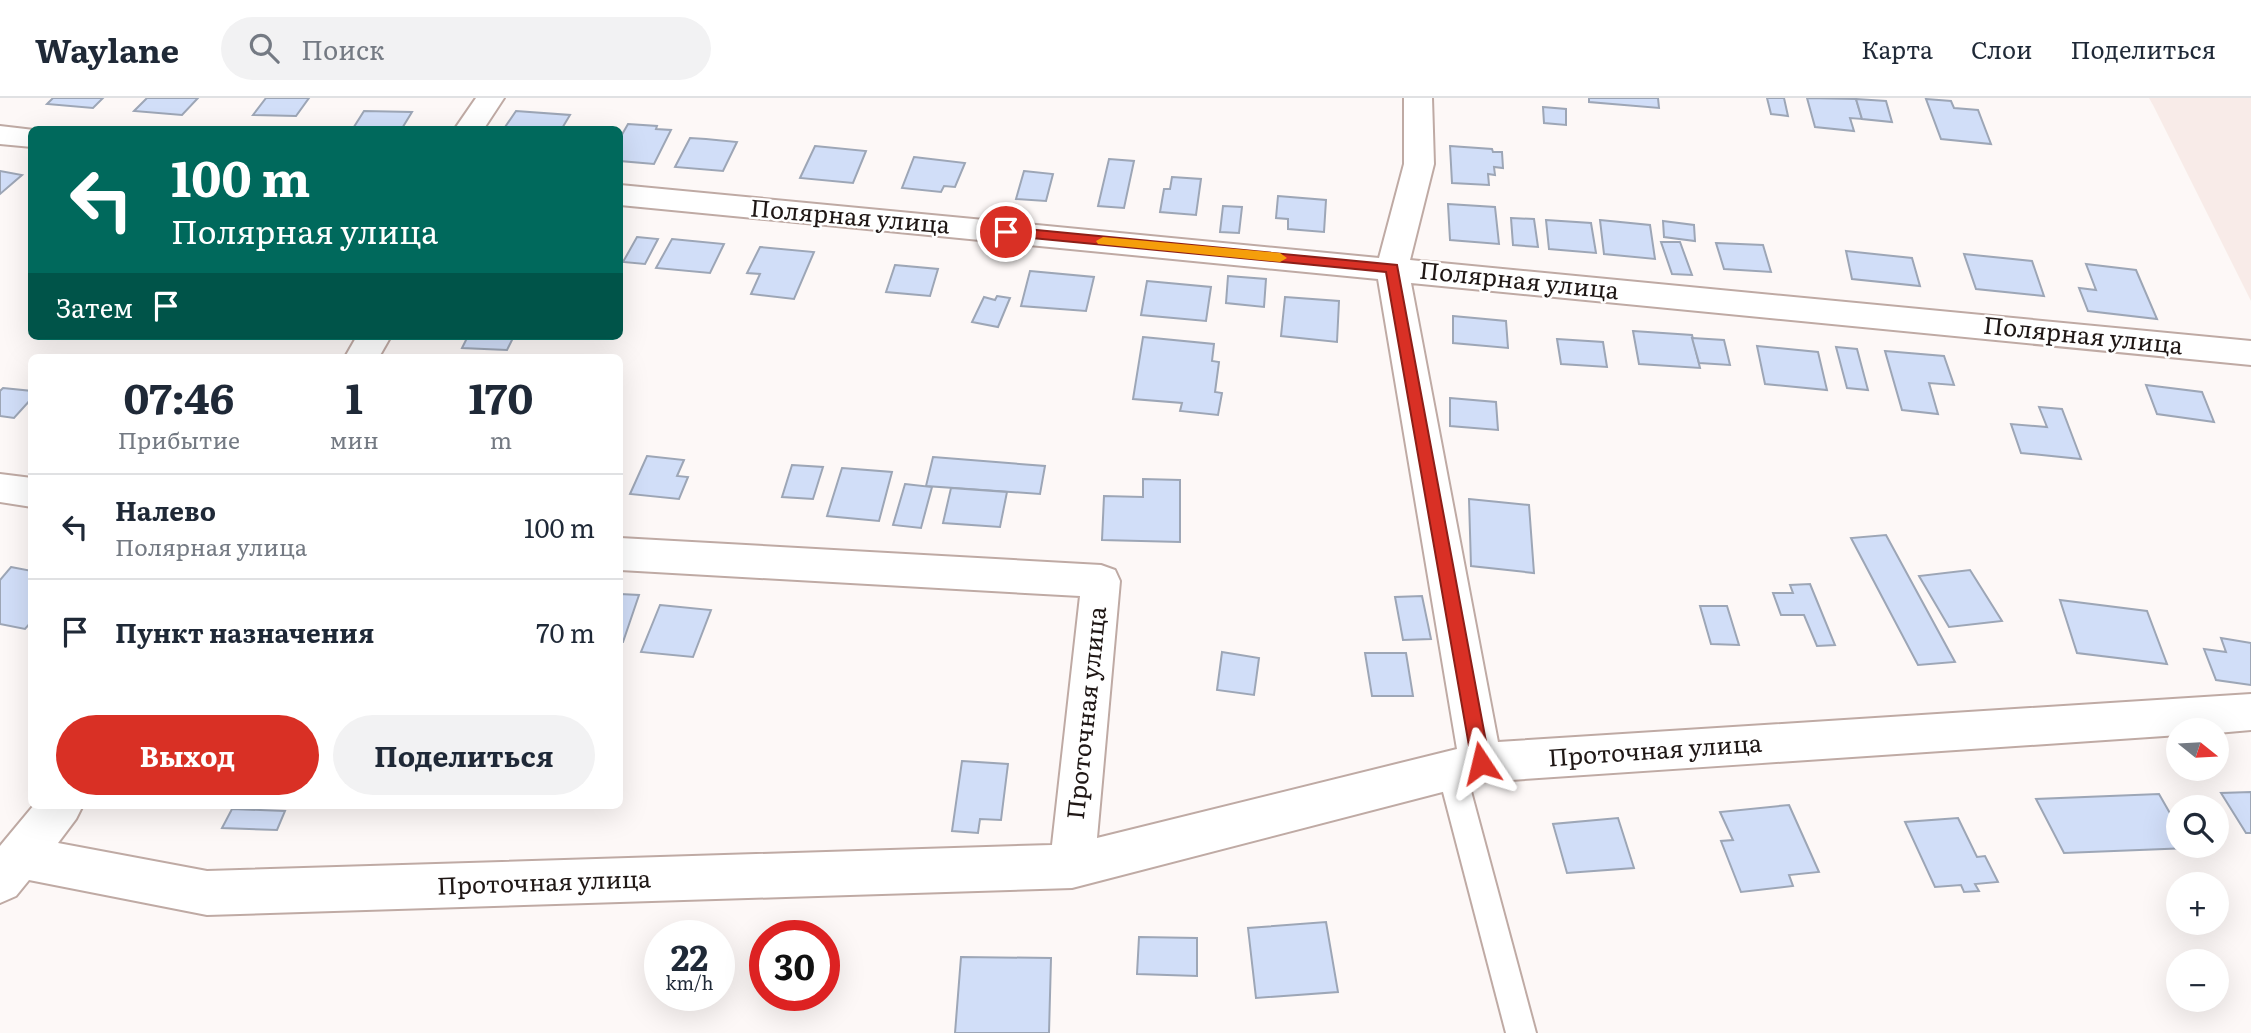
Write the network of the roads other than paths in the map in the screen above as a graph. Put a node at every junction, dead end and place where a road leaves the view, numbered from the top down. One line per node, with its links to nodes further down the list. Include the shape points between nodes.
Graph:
1 (490, 98): 3 (street)
2 (1418, 98): 7 (street, via 1419,164)
3 (471, 126)
4 (0, 135): 5 (street)
5 (28, 138)
6 (623, 195): 7 (street, Полярная улица)
7 (1392, 268): 8 (street, Полярная улица); 11 (street)
8 (2251, 353)
9 (623, 554): 13 (street, Проточная улица, via 1101,581)
10 (2251, 712): 11 (street, Проточная улица)
11 (1466, 766): 13 (street, Проточная улица); 15 (lane)
12 (58, 809): 14 (street)
13 (1072, 866): 14 (street, Проточная улица, via 207,893)
14 (10, 869)
15 (1521, 1033)

